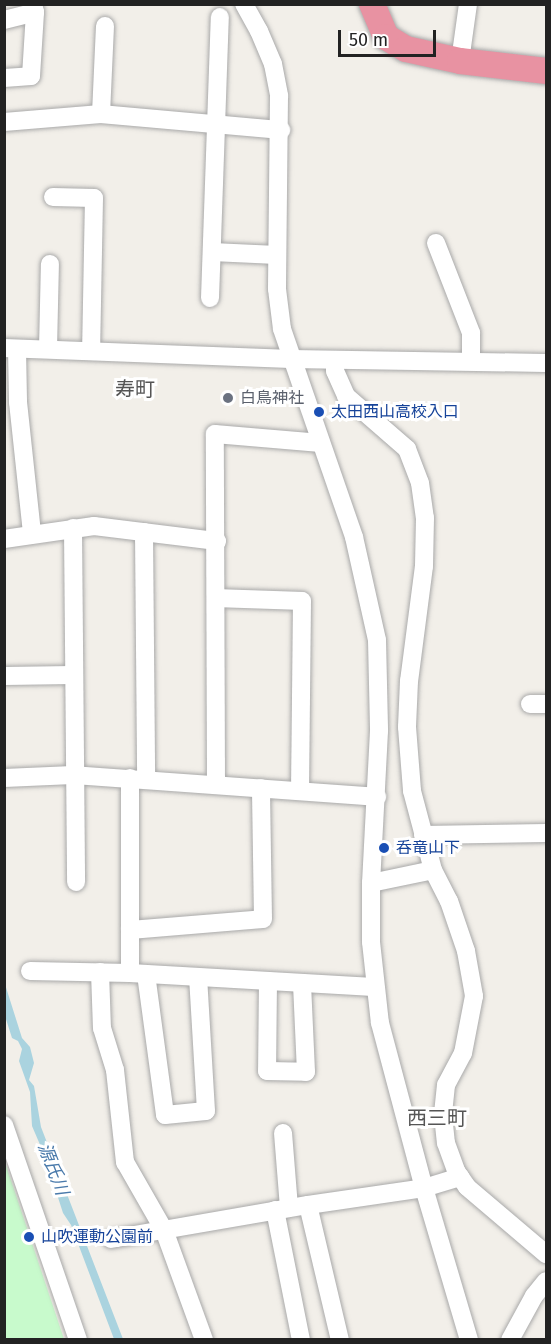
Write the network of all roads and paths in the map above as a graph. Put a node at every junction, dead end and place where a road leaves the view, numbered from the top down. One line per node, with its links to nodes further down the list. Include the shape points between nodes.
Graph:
1 (244, 4): 14 (street, via 273,64)
2 (372, 4): 8 (highway, via 386,37 406,49)
3 (468, 4): 8 (street)
4 (34, 8): 6 (street); 10 (street, via 31,76)
5 (220, 17): 13 (street)
6 (4, 20)
7 (105, 26): 11 (street)
8 (460, 61): 9 (highway)
9 (546, 71)
10 (4, 78)
11 (101, 114): 12 (street); 13 (street)
12 (4, 122)
13 (218, 125): 14 (street); 17 (street)
14 (281, 130): 18 (street)
15 (53, 197): 23 (street, via 94,198)
16 (436, 243): 26 (street, via 471,333)
17 (212, 252): 18 (street); 20 (street)
18 (277, 255): 24 (street, via 278,308)
19 (50, 264): 22 (street)
20 (210, 298)
21 (11, 348): 22 (street); 31 (street)
22 (48, 350): 23 (street)
23 (91, 351): 24 (street)
24 (291, 359): 25 (street); 28 (street)
25 (335, 360): 26 (street); 45 (street, via 335,371 346,396 407,449 420,483 425,518 424,566 407,727 412,791)
26 (471, 360): 27 (street)
27 (546, 363)
28 (321, 443): 33 (street, via 215,434); 43 (street, via 354,537 376,629 380,674)
29 (73, 528): 30 (street, via 94,526); 31 (street); 35 (street)
30 (144, 532): 33 (street); 39 (street)
31 (32, 533): 32 (street)
32 (4, 539)
33 (217, 541): 34 (street)
34 (216, 598): 40 (street); 42 (street, via 302,601)
35 (73, 675): 36 (street); 37 (street)
36 (4, 676)
37 (73, 775): 38 (street); 39 (street); 47 (street)
38 (4, 778)
39 (138, 779): 40 (street); 49 (street)
40 (216, 783): 41 (street)
41 (261, 788): 42 (street); 49 (street, via 263,920)
42 (300, 790): 43 (street)
43 (377, 797): 48 (street)
44 (546, 833): 45 (street)
45 (423, 835): 46 (street)
46 (433, 870): 48 (street); 59 (street, via 450,901 466,951 474,996 463,1053 446,1085 443,1115 446,1143)
47 (76, 882)
48 (371, 883): 56 (street)
49 (130, 930): 52 (street)
50 (30, 971): 51 (street)
51 (100, 972): 52 (street); 63 (street, via 102,1028 115,1070 125,1162)
52 (138, 973): 53 (street); 53 (street, via 165,1114 206,1111)
53 (198, 977): 54 (street)
54 (268, 981): 55 (street); 55 (street, via 267,1071 306,1072)
55 (302, 983): 56 (street)
56 (374, 987): 60 (street, via 386,1050)
57 (4, 1125): 67 (street)
58 (283, 1133): 62 (street)
59 (460, 1177): 60 (street); 65 (street, via 466,1187)
60 (424, 1188): 61 (street); 71 (street)
61 (308, 1205): 62 (street); 70 (street)
62 (282, 1209): 63 (street); 69 (street)
63 (164, 1230): 64 (street); 68 (street)
64 (111, 1239)
65 (546, 1254)
66 (546, 1281): 72 (street)
67 (78, 1340)
68 (204, 1340)
69 (301, 1340)
70 (340, 1340)
71 (469, 1340)
72 (510, 1340)

